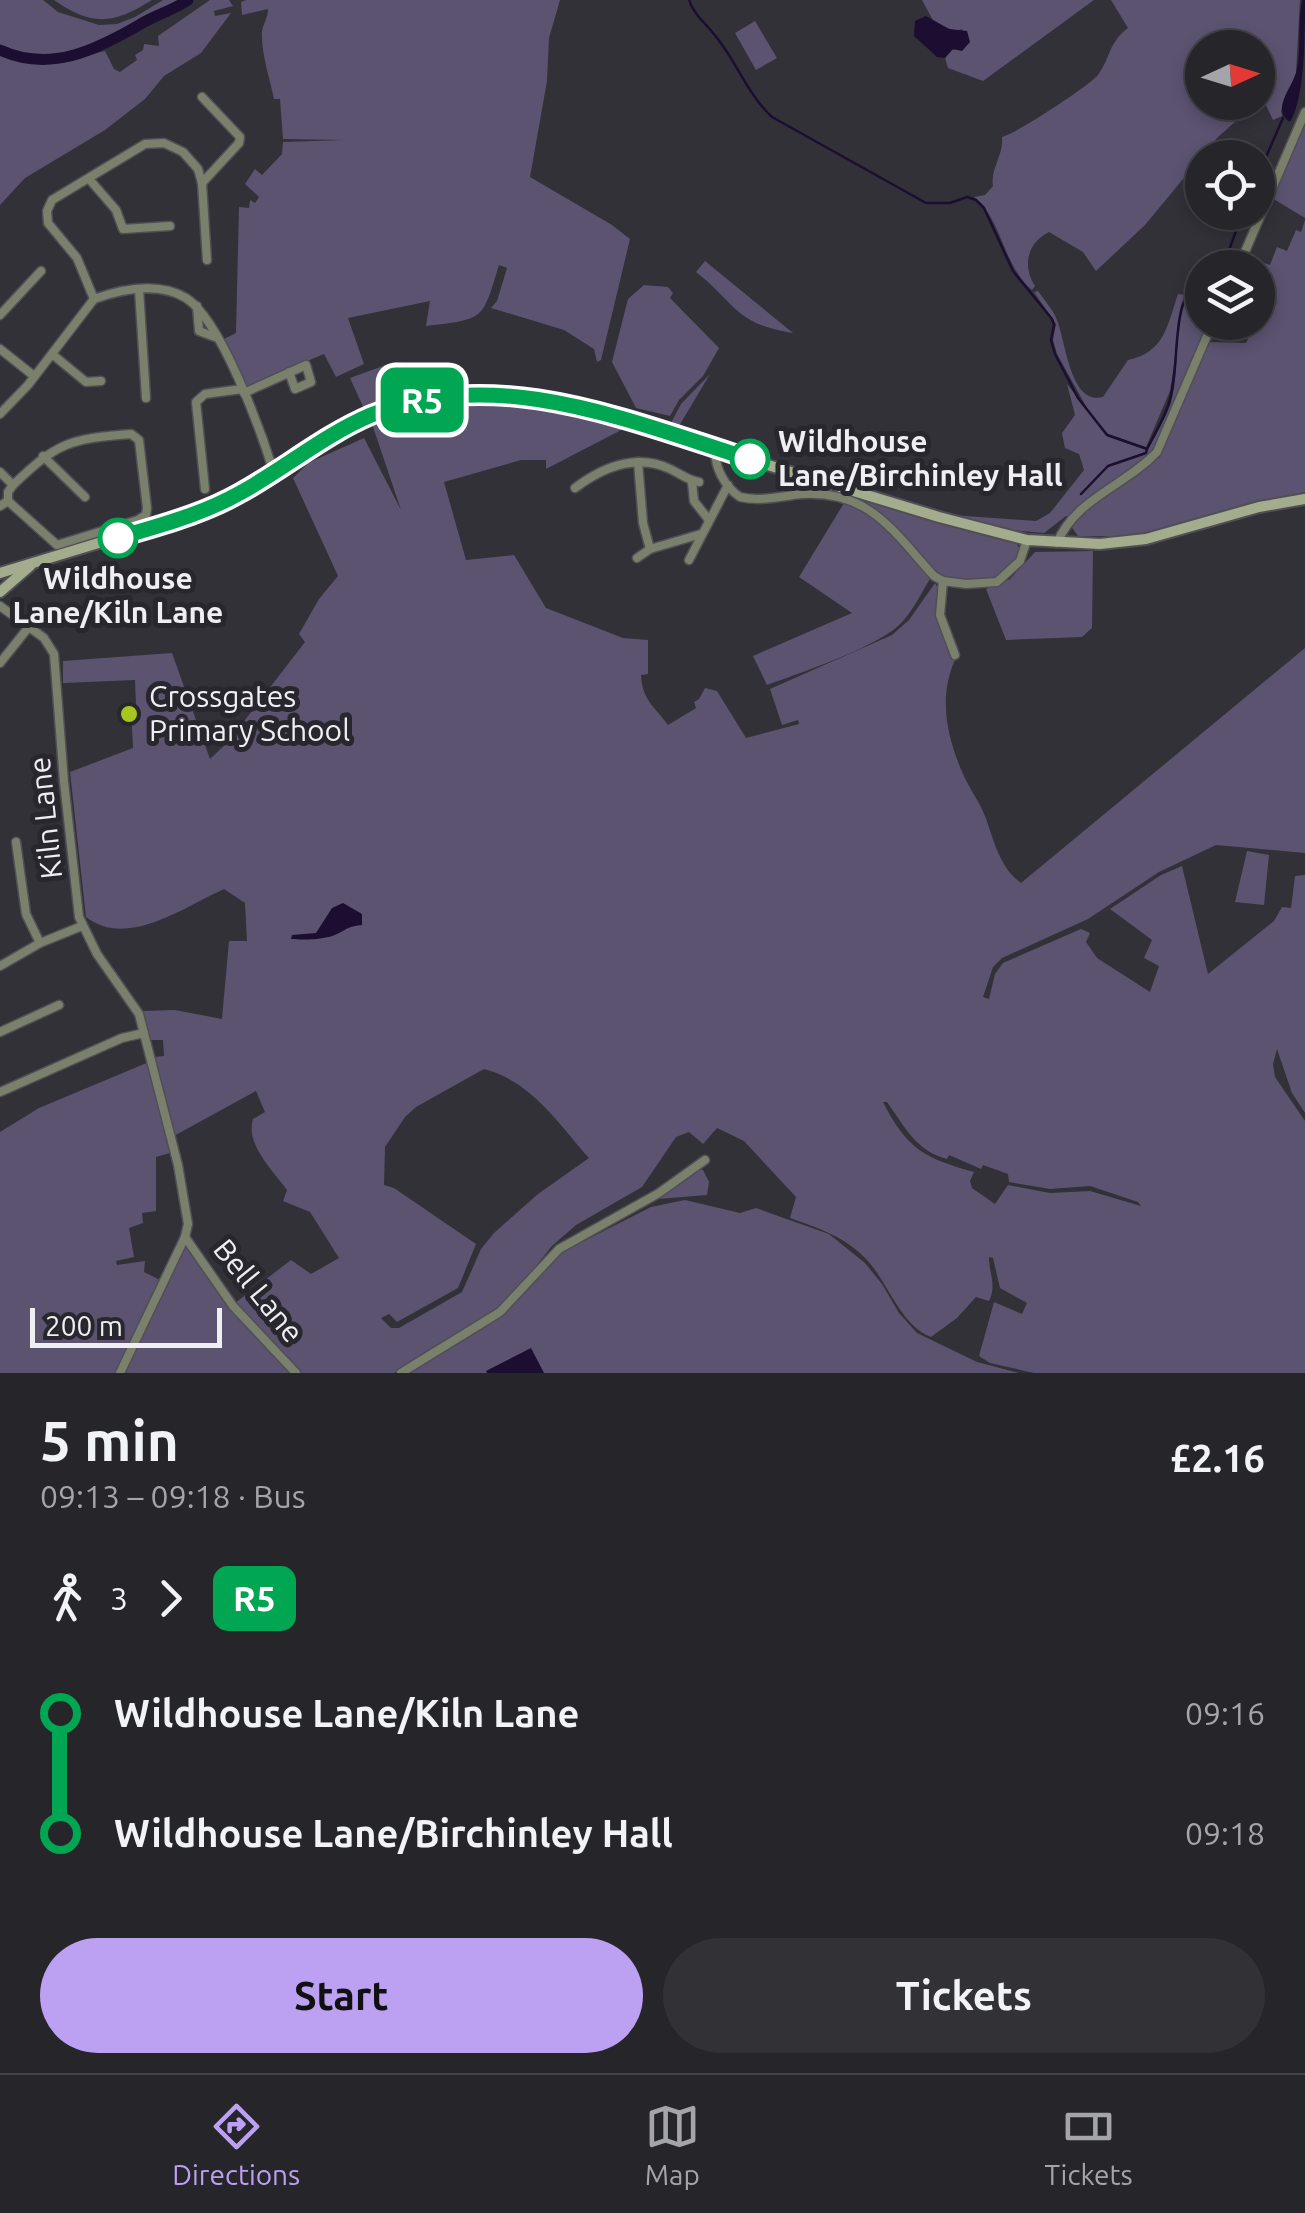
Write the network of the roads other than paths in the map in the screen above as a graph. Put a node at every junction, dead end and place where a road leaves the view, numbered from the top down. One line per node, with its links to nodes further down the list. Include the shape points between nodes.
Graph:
1 (199, 110): 4 (street, via 204,100 240,137)
2 (1305, 112): 8 (street)
3 (90, 180): 4 (street, via 146,144 164,143 192,160); 6 (street); 12 (street, via 52,200 47,218 77,258)
4 (202, 183): 9 (street)
5 (170, 226): 6 (street)
6 (123, 229): 7 (street)
7 (111, 230)
8 (1246, 250)
9 (207, 260)
10 (41, 271): 13 (street)
11 (140, 289): 12 (street); 20 (street, via 168,290 197,306); 21 (street)
12 (94, 299): 16 (street)
13 (0, 314)
14 (1205, 340): 38 (street, via 1156,452 1065,523)
15 (0, 348): 18 (street)
16 (52, 354): 18 (street); 19 (street, via 86,382)
17 (289, 372): 20 (street)
18 (34, 376): 22 (street)
19 (101, 381)
20 (243, 391): 27 (street); 31 (street, via 205,394 196,402)
21 (146, 398)
22 (0, 414)
23 (716, 448): 27 (main road, via 573,406 473,393 370,416); 28 (street); 37 (main road)
24 (43, 456): 29 (street); 32 (street); 34 (street, via 74,440 136,435 146,515 57,544)
25 (638, 462): 30 (street, via 602,470); 35 (street, via 695,482 694,501); 39 (street)
26 (0, 472): 29 (street)
27 (274, 472): 42 (main road, via 208,510)
28 (728, 485): 35 (street); 44 (street, via 750,500 828,494 861,504)
29 (13, 486): 34 (street)
30 (574, 488)
31 (204, 489)
32 (86, 496)
33 (1305, 499): 38 (main road, via 1146,540)
34 (4, 503)
35 (709, 520): 36 (street)
36 (701, 534): 39 (street); 41 (street)
37 (1028, 540): 38 (main road); 44 (street, via 1020,561 997,582)
38 (1056, 543)
39 (650, 550): 40 (street)
40 (638, 558)
41 (688, 560)
42 (30, 566): 43 (main road); 45 (main road)
43 (0, 573)
44 (943, 582): 48 (street, via 940,614)
45 (0, 592)
46 (0, 606): 47 (street, Kiln Lane)
47 (28, 628): 49 (street); 51 (street, Kiln Lane, via 54,654)
48 (955, 655)
49 (0, 663)
50 (15, 845): 52 (street, via 26,914)
51 (82, 926): 52 (street); 56 (street, Kiln Lane, via 137,1008)
52 (40, 943): 53 (street)
53 (0, 966)
54 (58, 1005): 55 (street)
55 (0, 1032)
56 (144, 1033): 57 (street); 59 (street, Kiln Lane, via 178,1165)
57 (0, 1092)
58 (705, 1160): 62 (street, via 659,1194 559,1249 500,1312)
59 (185, 1237): 60 (street); 61 (street, Bell Lane, via 233,1306)
60 (120, 1373)
61 (296, 1373)
62 (401, 1373)

